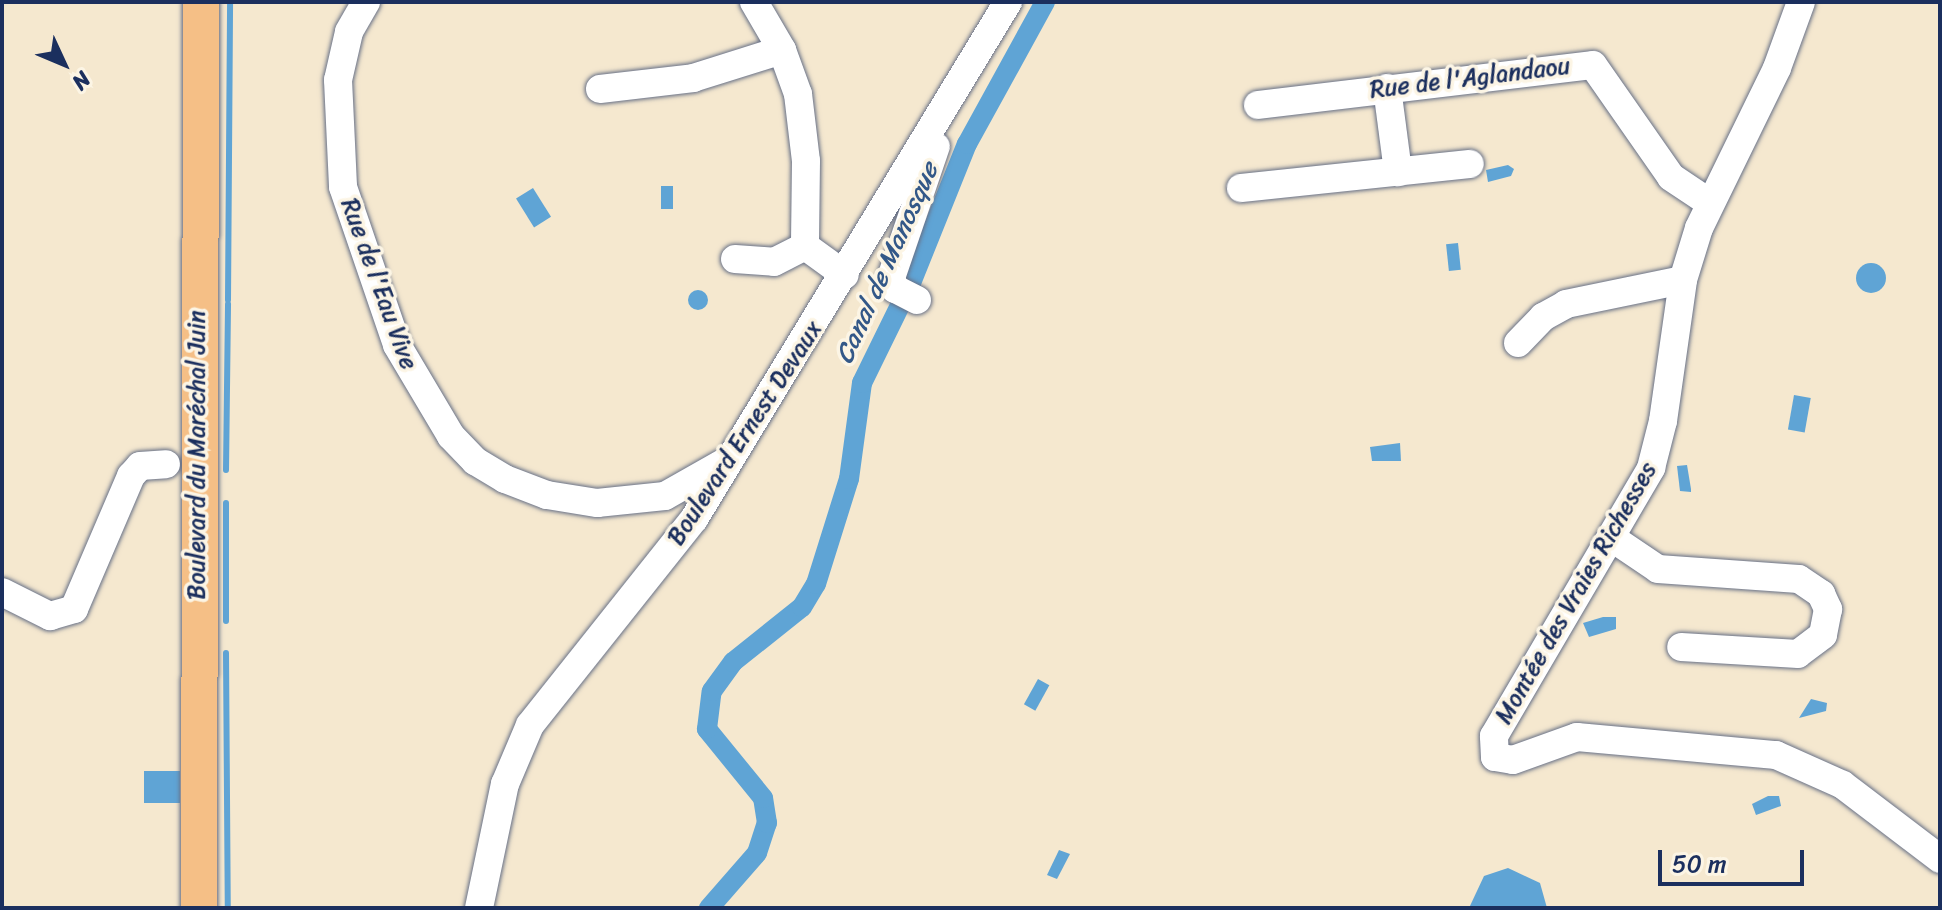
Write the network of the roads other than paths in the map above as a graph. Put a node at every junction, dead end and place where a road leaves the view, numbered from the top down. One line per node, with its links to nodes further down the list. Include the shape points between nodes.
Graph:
1 (201, 2): 29 (main road, Boulevard du Maréchal Juin)
2 (343, 2): 7 (street)
3 (366, 2): 7 (street, Rue de l'Eau Vive)
4 (754, 2): 8 (street)
5 (1008, 2): 12 (street, Boulevard Ernest Devaux)
6 (1801, 2): 16 (street, Montée des Vraies Richesses, via 1777,68)
7 (349, 32): 23 (street, Rue de l'Eau Vive, via 338,80 343,187 397,345 435,415 462,450 529,489 566,499 622,503 684,489)
8 (782, 50): 10 (street, via 693,78); 17 (street, via 798,94 804,136)
9 (1387, 88): 11 (street, Rue de l'Aglandaou); 14 (street); 16 (street, Rue de l'Aglandaou, via 1593,65 1671,177)
10 (600, 89)
11 (1258, 105)
12 (933, 134): 19 (street, Boulevard Ernest Devaux); 21 (street, via 933,162 891,274)
13 (1470, 164): 14 (street)
14 (1398, 172): 15 (street)
15 (1241, 188)
16 (1710, 203): 20 (street, Montée des Vraies Richesses)
17 (805, 246): 18 (street, via 774,262); 19 (street)
18 (735, 259)
19 (845, 275): 23 (street, Boulevard Ernest Devaux)
20 (1683, 280): 22 (street, via 1566,304 1543,317); 25 (street, Montée des Vraies Richesses, via 1655,456)
21 (907, 295)
22 (1518, 343)
23 (737, 454): 30 (street, Boulevard Ernest Devaux, via 687,529 530,725 505,784)
24 (166, 464): 26 (street, via 140,466 131,476 74,609 50,616)
25 (1612, 538): 27 (street, via 1658,569 1799,579 1821,594 1828,609 1823,635 1798,654); 28 (street, Montée des Vraies Richesses, via 1494,736 1487,765 1577,737 1776,755 1843,785)
26 (2, 592)
27 (1681, 647)
28 (1940, 859)
29 (199, 908)
30 (479, 908)

